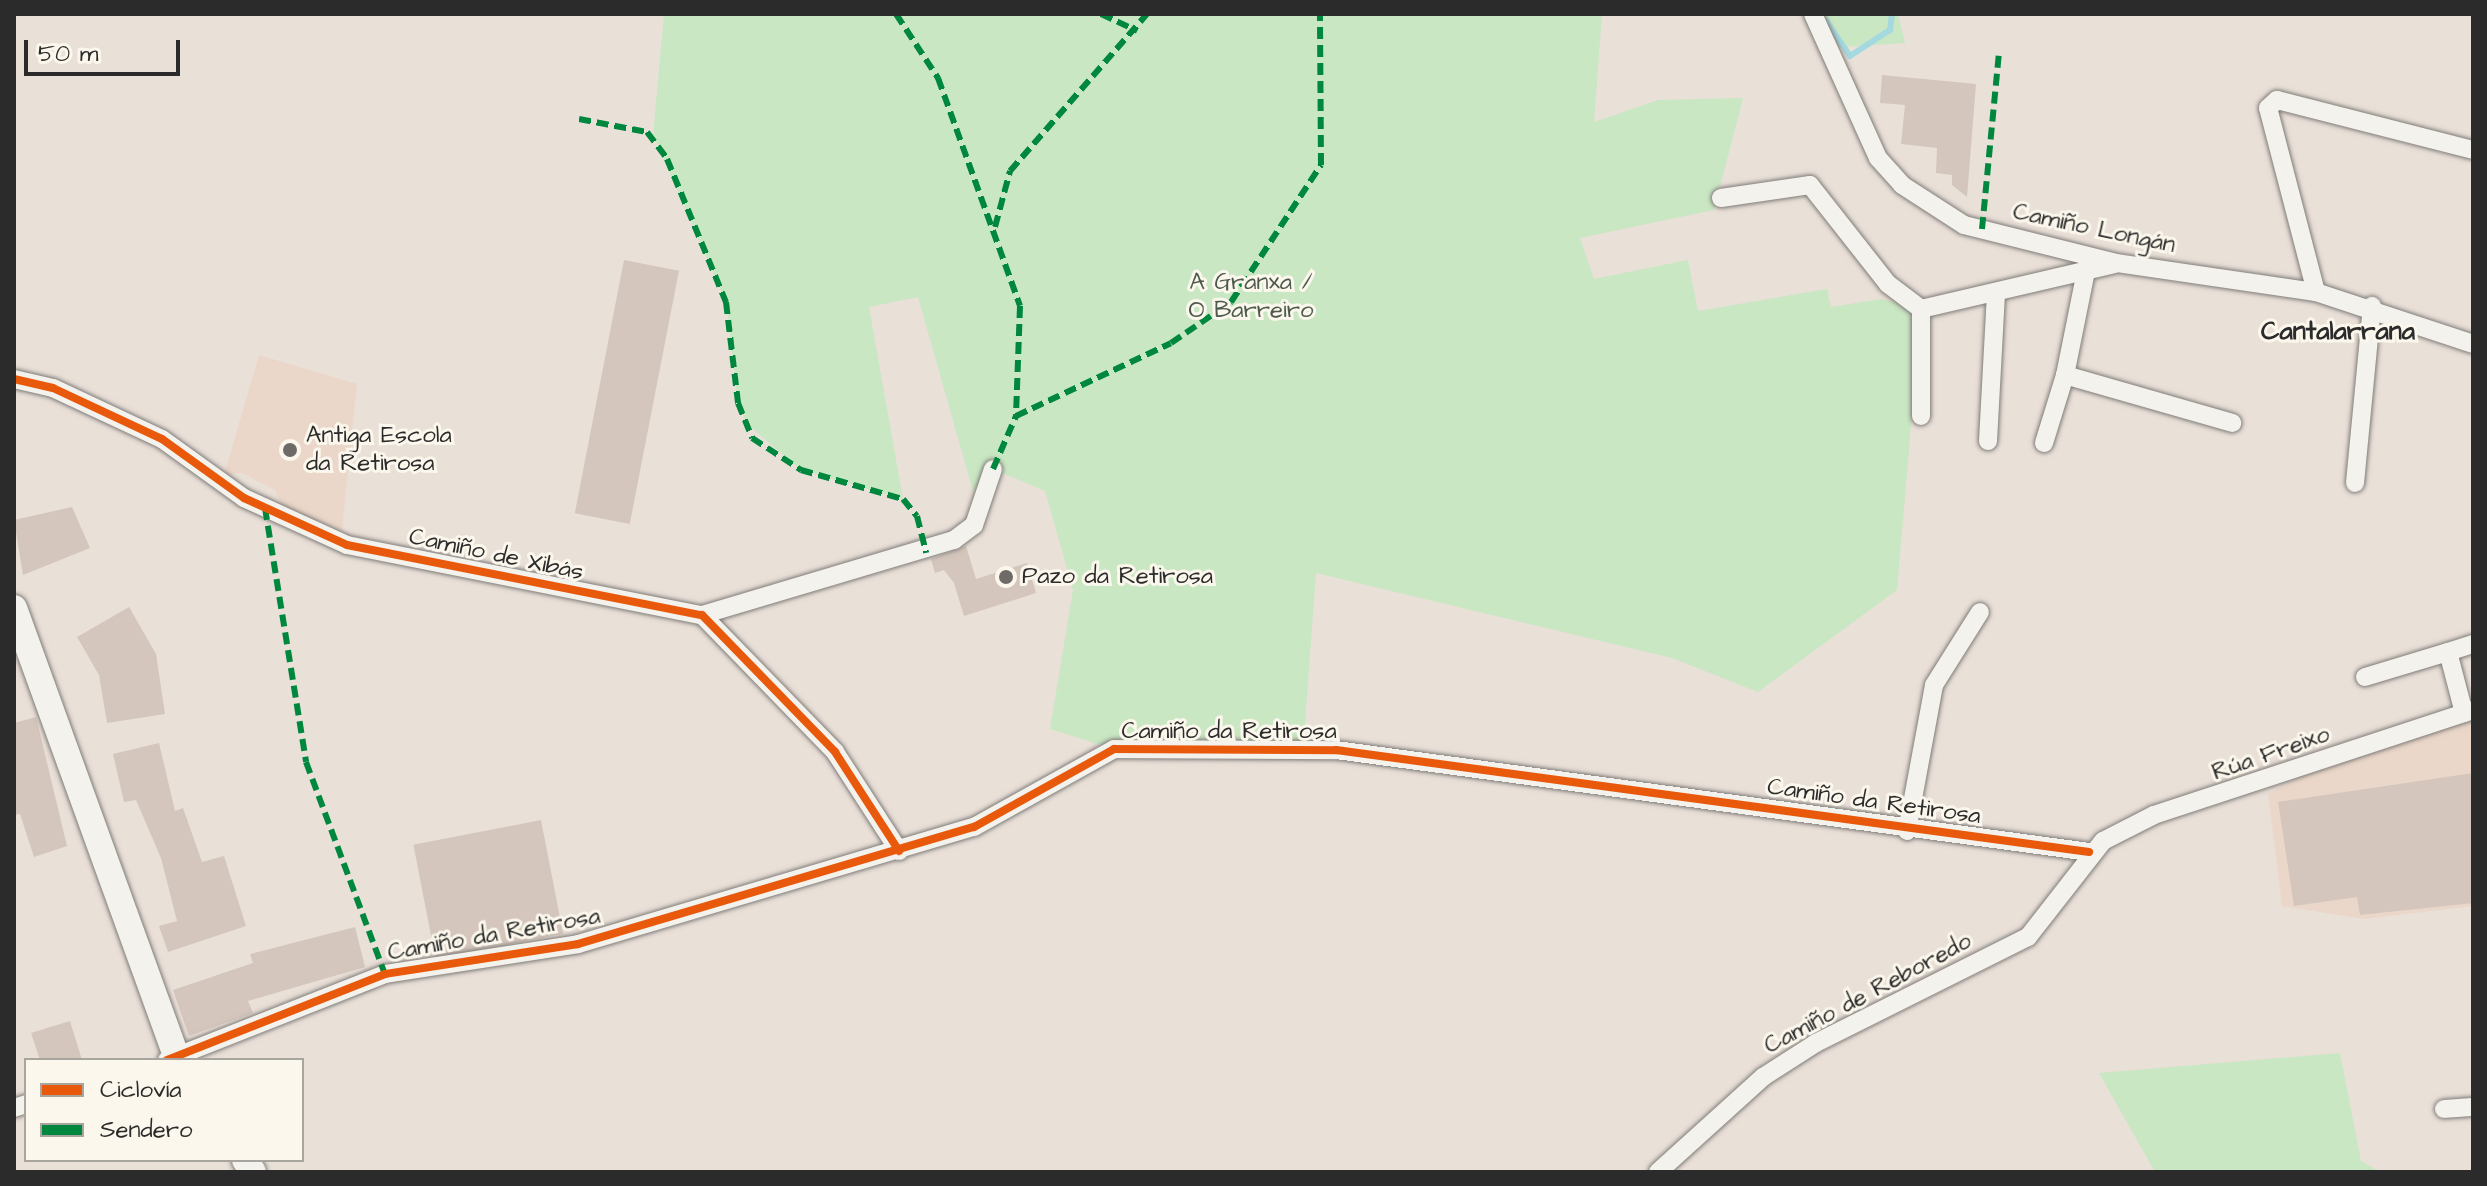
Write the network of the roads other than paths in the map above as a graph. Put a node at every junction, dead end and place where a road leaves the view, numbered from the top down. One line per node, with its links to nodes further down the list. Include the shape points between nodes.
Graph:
1 (1813, 14): 4 (street, Camiño Longán, via 1862,134 1902,185 1964,225)
2 (2473, 150): 6 (street, via 2277,100 2268,108)
3 (1721, 198): 9 (street, via 1810,185 1888,284)
4 (2116, 263): 5 (street); 6 (street, Camiño Longán)
5 (2086, 271): 7 (street); 11 (street)
6 (2316, 292): 8 (street, Camiño Longán)
7 (1996, 294): 9 (street); 15 (street)
8 (2372, 306): 10 (street, Camiño Longán); 18 (street)
9 (1921, 309): 13 (street)
10 (2473, 344)
11 (2065, 375): 14 (street); 16 (street)
12 (14, 379): 21 (street, Camiño de Xibás, via 53,388 162,439 244,498 347,545)
13 (1921, 416)
14 (2232, 423)
15 (1988, 441)
16 (2044, 443)
17 (993, 469): 21 (street, via 974,525 954,540)
18 (2355, 483)
19 (14, 608): 29 (street)
20 (1980, 612): 26 (street, via 1934,685)
21 (702, 615): 27 (street, via 835,752)
22 (2473, 644): 23 (street)
23 (2448, 652): 24 (street); 25 (street)
24 (2365, 677)
25 (2468, 712): 28 (street, Rúa Freixo, via 2154,815)
26 (1907, 831): 27 (street, Camiño da Retirosa, via 1336,750 1114,749 974,827); 28 (street, Camiño da Retirosa)
27 (899, 851): 30 (street, Camiño da Retirosa, via 578,944 385,974)
28 (2089, 852): 33 (street, Camiño de Reboredo, via 2028,937 1816,1043 1763,1077)
29 (174, 1058)
30 (176, 1058)
31 (2473, 1107): 32 (street)
32 (2444, 1109)
33 (1658, 1172)

